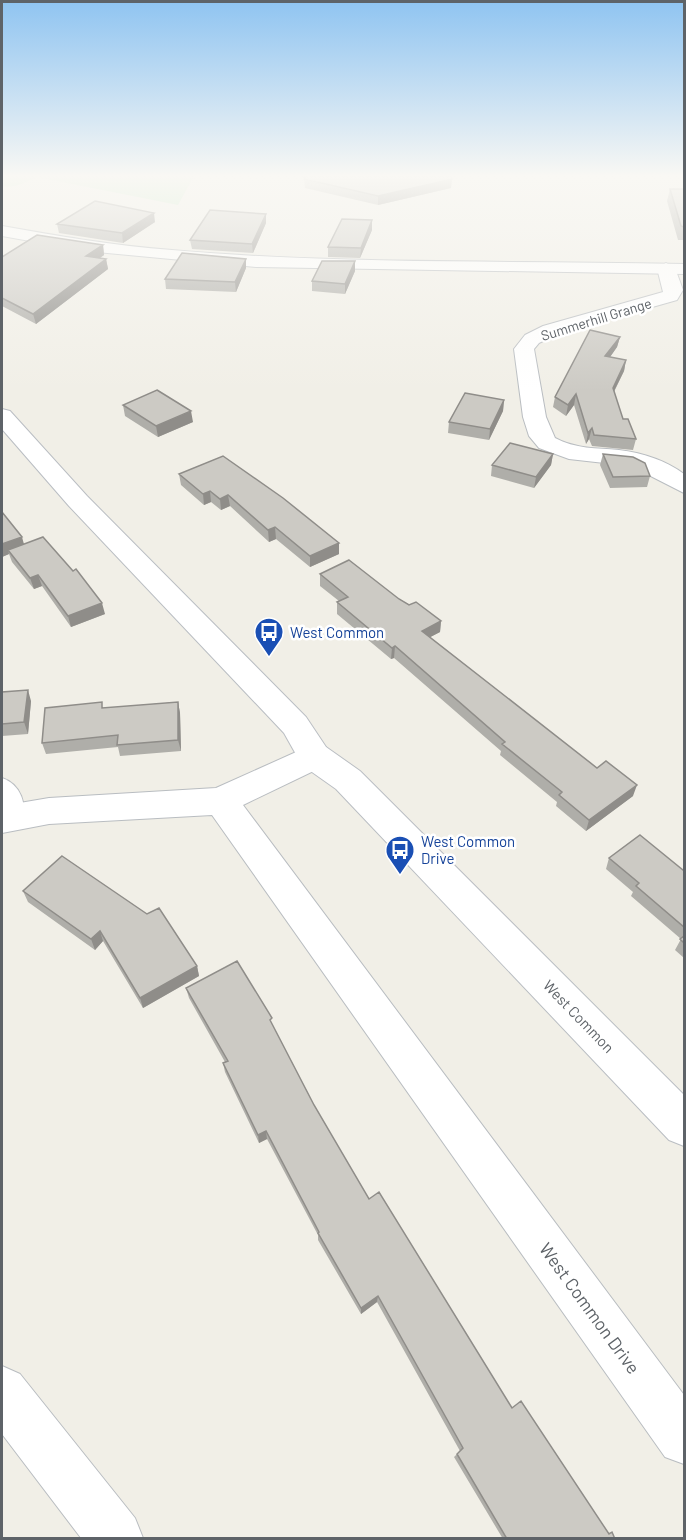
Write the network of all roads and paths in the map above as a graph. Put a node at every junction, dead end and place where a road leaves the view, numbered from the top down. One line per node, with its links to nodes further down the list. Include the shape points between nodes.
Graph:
1 (96, 248): 2 (street, via 396,266)
2 (675, 268): 4 (street, Summerhill Grange, via 670,296 550,330 532,339 524,349 539,430 546,443 566,452 633,459 654,466)
3 (2, 416): 5 (street, West Common, via 78,501 295,725)
4 (684, 486)
5 (314, 756): 6 (street); 8 (street, West Common, via 348,780)
6 (221, 801): 7 (street, via 49,811); 10 (street, West Common Drive)
7 (5, 807)
8 (684, 1125)
9 (2, 1392): 11 (street)
10 (684, 1438)
11 (116, 1539)

